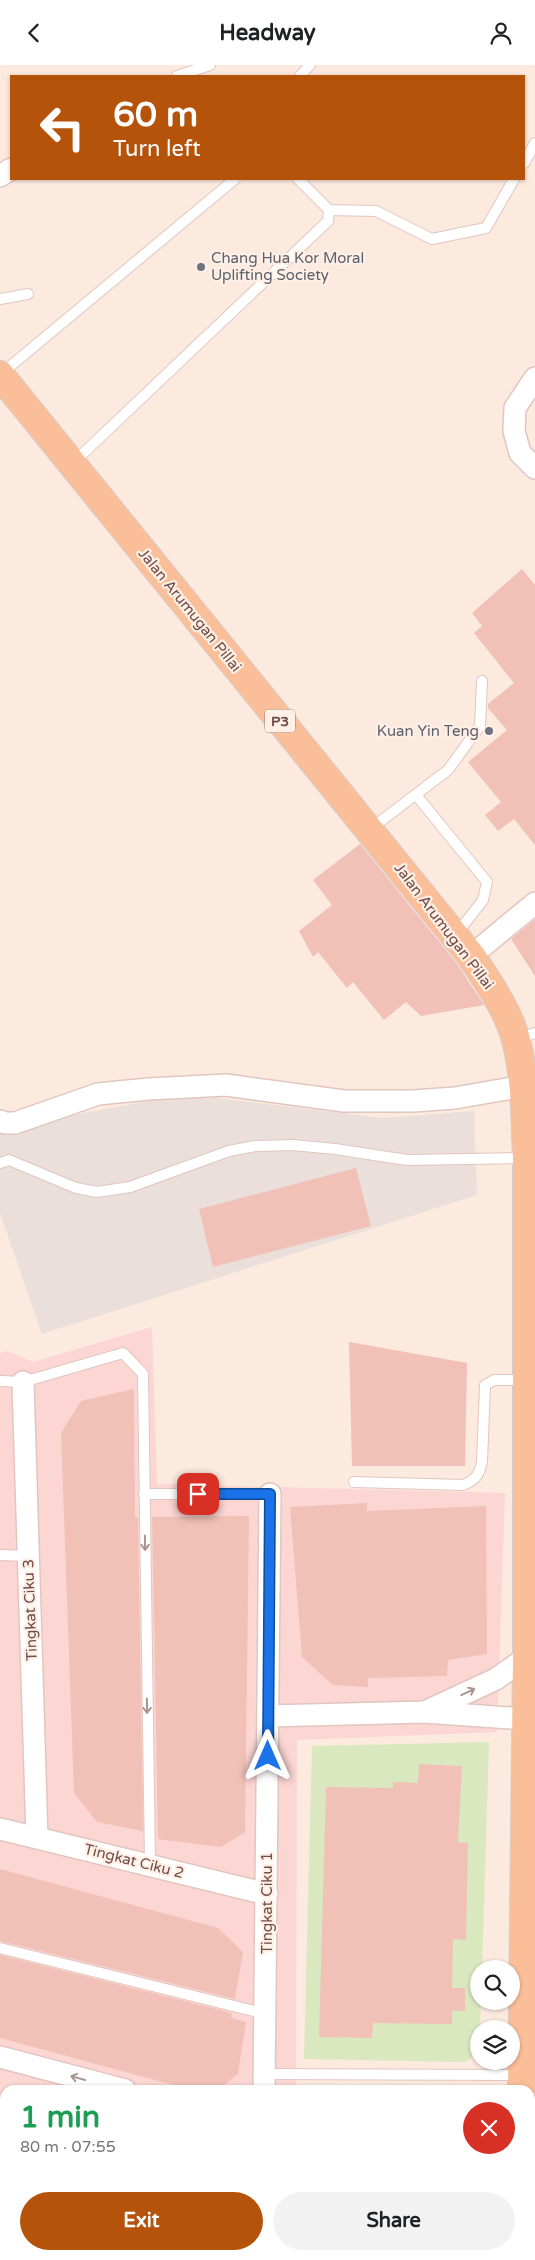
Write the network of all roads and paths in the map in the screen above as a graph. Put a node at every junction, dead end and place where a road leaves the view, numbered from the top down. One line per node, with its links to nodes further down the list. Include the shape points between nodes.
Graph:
1 (210, 65): 3 (lane)
2 (310, 65): 4 (lane)
3 (181, 75)
4 (301, 75)
5 (535, 143): 6 (lane)
6 (525, 161)
7 (234, 180): 13 (lane)
8 (299, 180): 10 (lane)
9 (513, 180): 10 (lane, via 486,228 432,239 376,211)
10 (329, 210): 15 (lane, via 328,221)
11 (28, 295): 12 (lane)
12 (0, 299)
13 (0, 375): 15 (main road, Jalan Arumugan Pillai / P3)
14 (535, 378): 16 (street, via 515,409 514,431 520,453)
15 (71, 464): 19 (main road, Jalan Arumugan Pillai / P3)
16 (535, 468)
17 (482, 681): 18 (lane, via 480,726 448,770)
18 (416, 795): 19 (lane); 21 (lane, via 487,882 483,900)
19 (369, 830): 21 (main road, Jalan Arumugan Pillai / P3)
20 (535, 903): 21 (street)
21 (463, 946): 22 (main road, Jalan Arumugan Pillai / P3)
22 (525, 1036): 23 (main road, Jalan Arumugan Pillai / P3)
23 (529, 1084): 24 (street, via 455,1098 413,1101 344,1101 226,1085 148,1089 98,1094 15,1123); 25 (main road, Jalan Arumugan Pillai / P3)
24 (0, 1121)
25 (527, 1158): 26 (lane, via 407,1160 310,1146 255,1146 229,1151 130,1187 97,1192 76,1188 9,1160); 27 (main road, Jalan Arumugan Pillai / P3)
26 (0, 1163)
27 (531, 1290): 28 (main road, Jalan Arumugan Pillai / P3)
28 (527, 1380): 31 (lane, via 494,1380 485,1385 482,1462 474,1481 463,1485); 36 (main road, Jalan Arumugan Pillai / P3)
29 (0, 1381): 30 (lane)
30 (23, 1382): 32 (lane, via 123,1353 143,1374); 35 (street, Tingkat Ciku 3)
31 (354, 1482)
32 (144, 1494): 33 (lane); 42 (lane, one-way to 42)
33 (270, 1494): 38 (street, Tingkat Ciku 1)
34 (0, 1555): 35 (lane)
35 (28, 1556): 41 (street, Tingkat Ciku 3)
36 (527, 1657): 37 (street, one-way to 36, via 496,1679); 39 (main road, Jalan Arumugan Pillai / P3)
37 (424, 1713): 38 (street); 39 (street)
38 (269, 1716): 44 (street, Tingkat Ciku 1)
39 (525, 1719): 43 (main road, Jalan Arumugan Pillai / P3)
40 (0, 1829): 41 (street, Tingkat Ciku 2)
41 (37, 1838): 42 (street, Tingkat Ciku 2)
42 (150, 1864): 44 (street, Tingkat Ciku 2)
43 (530, 1892): 45 (main road, Jalan Arumugan Pillai / P3)
44 (267, 1894): 47 (street, Tingkat Ciku 1)
45 (530, 1929): 50 (main road, Jalan Arumugan Pillai / P3)
46 (0, 1948): 47 (lane)
47 (266, 2015): 49 (street, Tingkat Ciku 1)
48 (0, 2057): 51 (street, one-way to 48)
49 (265, 2082): 50 (lane)
50 (522, 2083)
51 (106, 2085)

